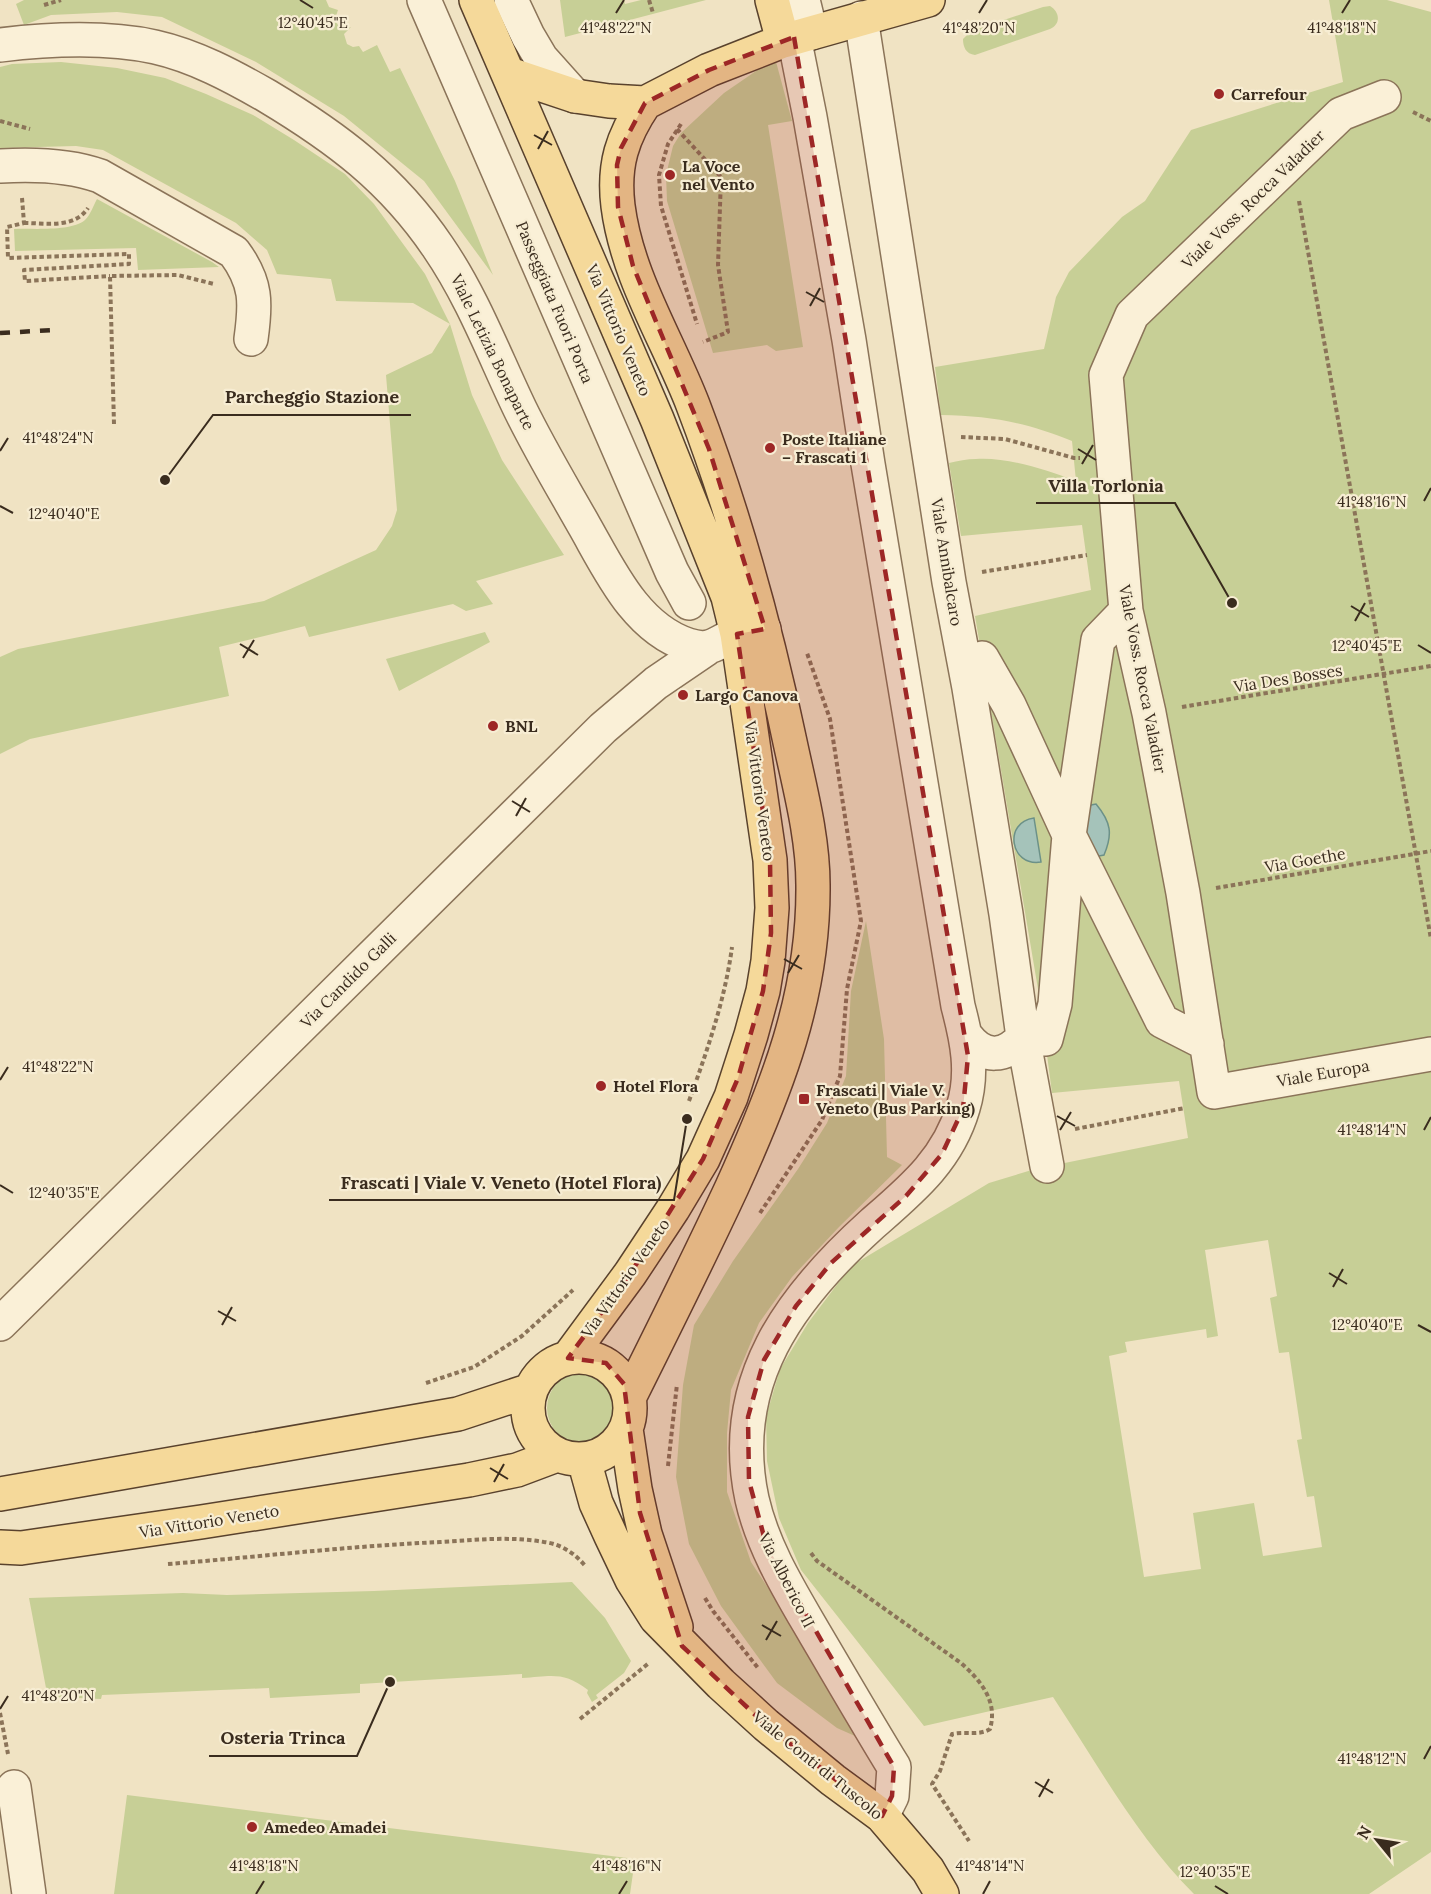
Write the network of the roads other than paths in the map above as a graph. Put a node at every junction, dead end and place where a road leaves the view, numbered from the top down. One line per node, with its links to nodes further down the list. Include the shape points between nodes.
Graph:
1 (424, 0): 16 (street, Passeggiata Fuori Porta, via 672,572)
2 (476, 0): 10 (main road, Via Vittorio Veneto)
3 (511, 0): 11 (street, via 541,58)
4 (772, 0): 8 (main road)
5 (803, 0): 8 (street)
6 (928, 0): 7 (main road)
7 (861, 18): 8 (main road); 23 (street, Viale Annibalcaro, via 949,582 1006,915)
8 (804, 28): 13 (main road); 22 (street, via 810,117 958,1006)
9 (0, 45): 19 (street, Viale Letizia Bonaparte, via 84,40 174,52 254,88 311,123 371,169 408,206 456,275 533,434 621,588 653,625 669,636)
10 (509, 74): 11 (main road); 18 (main road, Via Vittorio Veneto, via 662,430 728,597)
11 (575, 96): 13 (main road)
12 (1384, 97): 17 (street, Viale Voss. Rocca Valadier, via 1341,114 1132,315 1106,375)
13 (645, 103): 18 (main road, Via Vittorio Veneto, via 621,148 617,165 618,207 624,237 646,301 702,431 740,544)
14 (0, 166): 15 (street, via 33,164 100,176 234,252 248,273 254,294)
15 (251, 339)
16 (689, 603)
17 (1126, 611): 21 (street, via 1098,640); 24 (street, Viale Voss. Rocca Valadier, via 1183,893)
18 (751, 632): 19 (street); 29 (main road, Via Vittorio Veneto, via 770,860 771,933 763,991 738,1078 703,1159 630,1274); 31 (main road, Via Vittorio Veneto, via 806,818 813,883 807,971 790,1043 750,1146)
19 (706, 649): 28 (street, Via Candido Galli, via 656,683 603,728)
20 (982, 658): 21 (street, via 1009,705)
21 (1069, 835): 23 (street, via 1055,1004); 24 (street, via 1162,1021)
22 (967, 1037): 23 (street, via 983,1052 994,1053 1006,1052); 37 (street, Via Alberico II, via 967,1092 949,1142 920,1182 844,1250 796,1306 764,1360 747,1424 748,1481 766,1544 894,1767 892,1796)
23 (1035, 1038): 27 (street, Viale Annibalcaro)
24 (1207, 1044): 26 (street, Viale Voss. Rocca Valadier)
25 (1431, 1054): 26 (street, Viale Europa)
26 (1215, 1092)
27 (1047, 1166)
28 (0, 1324)
29 (568, 1358): 30 (main road, via 545,1370); 31 (main road, via 582,1357 606,1364 617,1373 624,1384)
30 (531, 1390): 32 (main road, via 527,1403 532,1429 545,1448); 33 (main road, via 458,1414)
31 (628, 1413): 32 (main road, via 616,1444 601,1455); 35 (main road, via 635,1489 645,1534)
32 (571, 1458): 34 (main road, Via Vittorio Veneto, via 469,1480 153,1530 21,1548); 35 (main road, Viale Conti di Tuscolo, via 632,1580 656,1618)
33 (0, 1494)
34 (0, 1547)
35 (682, 1646): 37 (main road, Viale Conti di Tuscolo, via 766,1725)
36 (12, 1775): 38 (street)
37 (882, 1815): 39 (main road, Viale Conti di Tuscolo, via 928,1870)
38 (29, 1894)
39 (942, 1894)

